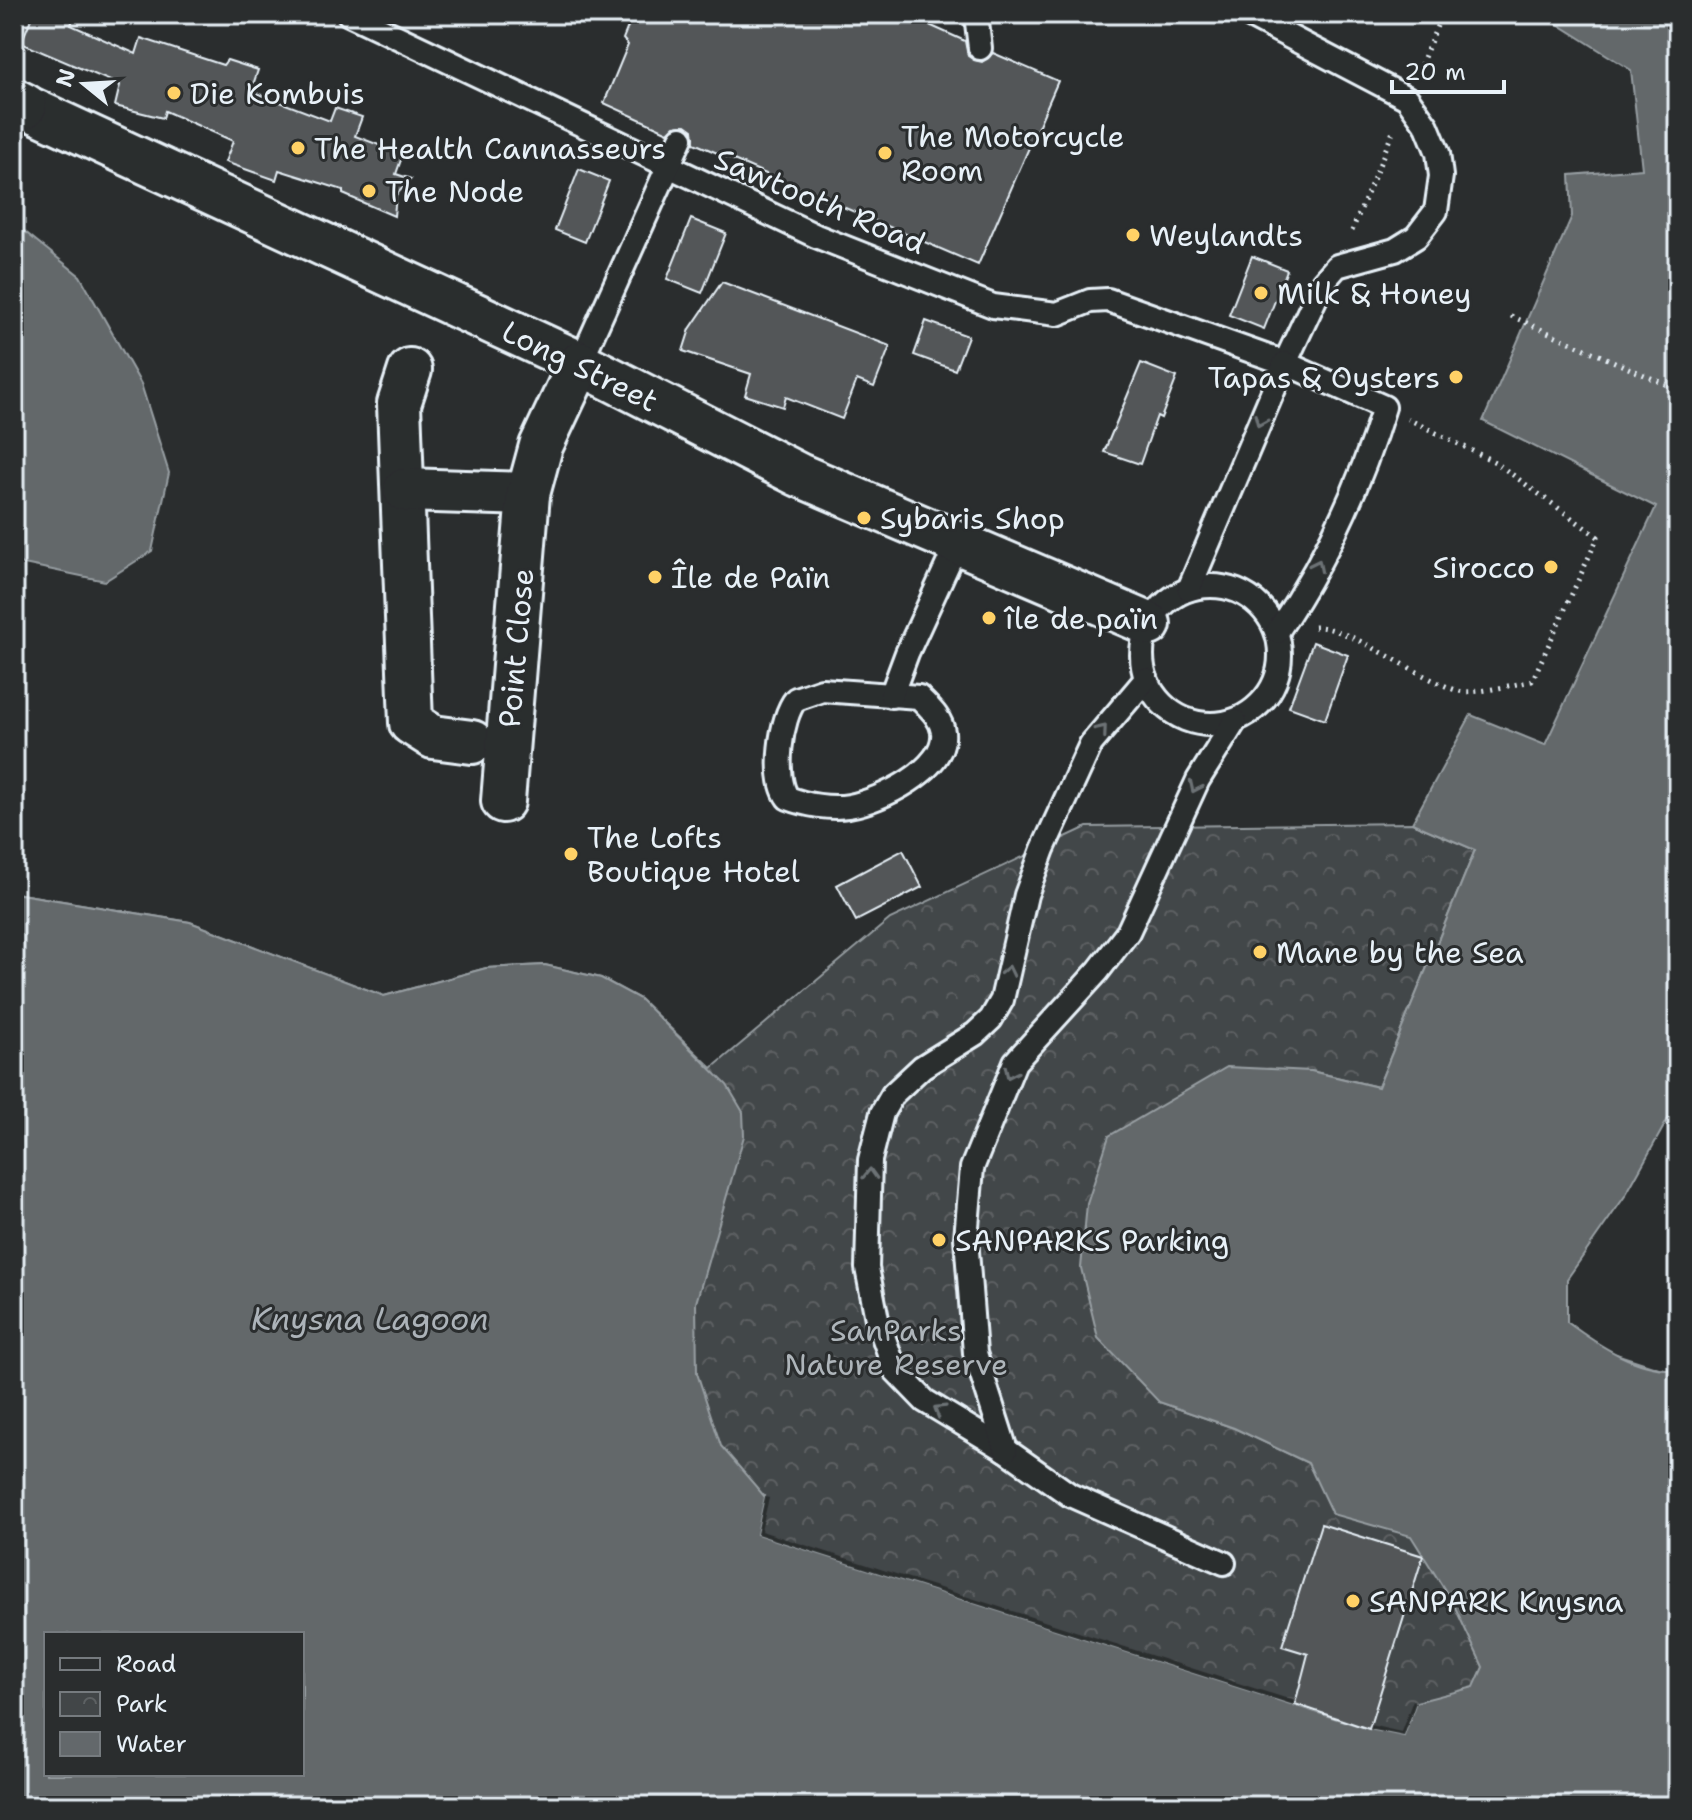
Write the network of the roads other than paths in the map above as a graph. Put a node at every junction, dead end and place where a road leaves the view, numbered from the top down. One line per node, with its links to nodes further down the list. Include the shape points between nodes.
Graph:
1 (349, 14): 7 (lane, Sawtooth Road)
2 (976, 14): 4 (lane)
3 (1246, 14): 9 (lane, via 1407,98 1427,126 1441,176 1436,211 1416,237 1395,250 1337,266 1323,282)
4 (980, 48)
5 (19, 104): 8 (street, Long Street)
6 (681, 138): 7 (lane)
7 (667, 168): 8 (lane); 9 (lane, Sawtooth Road, via 816,236 993,306 1057,314 1108,300)
8 (580, 363): 12 (street, Point Close, via 541,446); 13 (street, Long Street, via 799,475)
9 (1285, 363): 14 (lane, one-way to 14); 16 (lane, Sawtooth Road, one-way to 9, via 1302,595 1367,462 1384,407)
10 (410, 370): 11 (street, Point Close, via 399,404)
11 (405, 490): 12 (street); 20 (street, Point Close, via 411,723 433,737)
12 (528, 494): 21 (street, Point Close)
13 (958, 542): 15 (street, Long Street); 18 (lane)
14 (1189, 589): 15 (lane, via 1166,603); 16 (lane, via 1232,588 1251,598)
15 (1149, 624): 17 (lane, via 1142,651)
16 (1277, 632): 19 (lane, via 1278,675 1269,694)
17 (1146, 679): 19 (lane, via 1156,698 1182,718 1214,725); 22 (lane, one-way to 17, via 925,1401 895,1370 867,1268 870,1160 882,1113 893,1094 922,1067 975,1034 1002,1000 1026,895 1043,849 1091,744)
18 (891, 696): 18 (lane, via 919,697 939,719 942,750 934,761 880,798 846,806 802,804 788,798 778,779 786,716 796,699 822,690)
19 (1235, 721): 22 (lane, one-way to 22, via 1198,780 1128,932 1015,1062 972,1168 966,1238 975,1353)
20 (472, 742)
21 (503, 801)
22 (1006, 1450): 23 (lane, via 1070,1495)
23 (1224, 1563)

